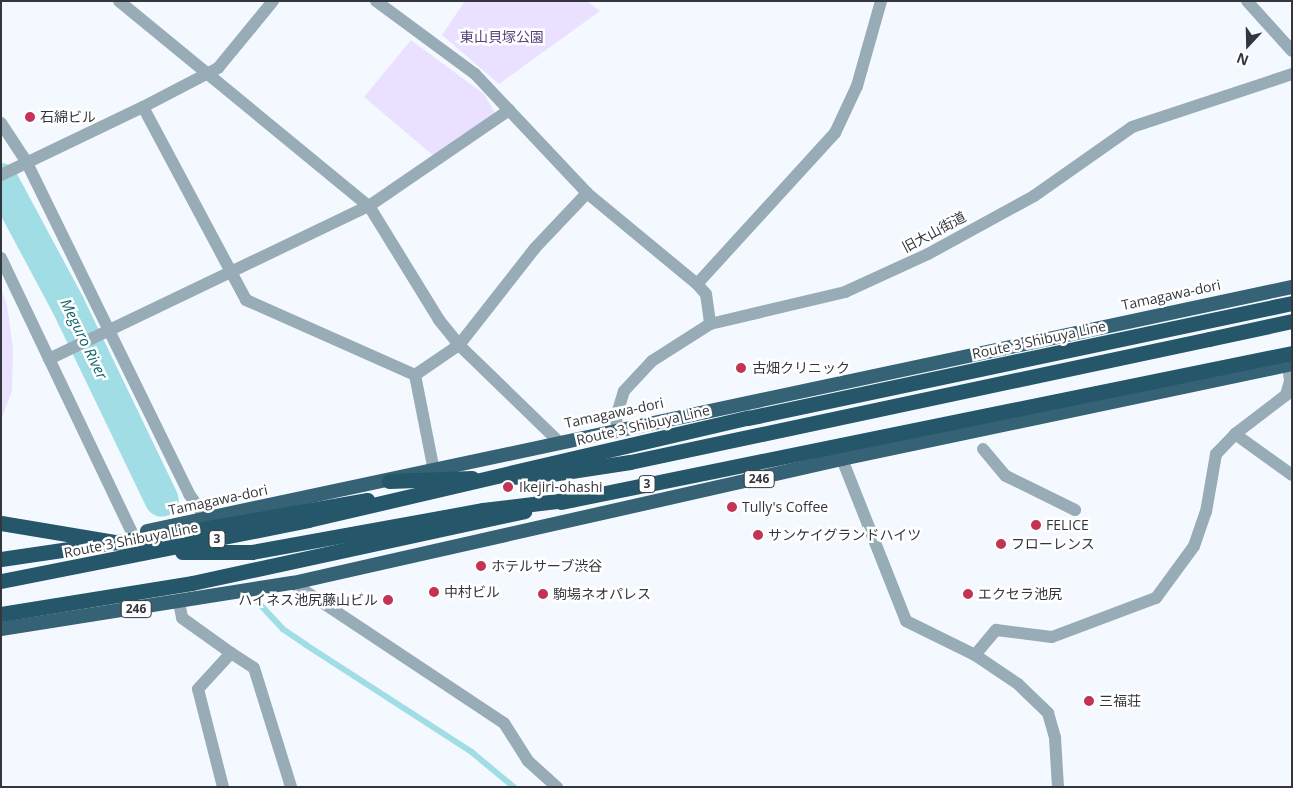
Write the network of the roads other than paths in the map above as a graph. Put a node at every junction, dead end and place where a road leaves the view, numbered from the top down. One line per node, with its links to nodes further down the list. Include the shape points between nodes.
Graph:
1 (119, 1): 7 (street)
2 (273, 1): 7 (street, via 218,68)
3 (376, 1): 10 (street, via 475,74)
4 (880, 1): 18 (street, via 857,86 835,133)
5 (1247, 1): 6 (street)
6 (1292, 51)
7 (208, 73): 9 (street); 15 (street)
8 (1292, 74): 22 (street, 旧大山街道, via 1132,127 1034,196 928,254 845,292)
9 (143, 107): 12 (street); 17 (street)
10 (509, 110): 14 (street); 15 (street)
11 (1, 123): 12 (street)
12 (22, 164): 13 (street); 23 (street)
13 (1, 175)
14 (587, 193): 18 (street); 24 (street, via 535,248)
15 (369, 206): 17 (street); 24 (street, via 439,320)
16 (1, 258): 25 (street)
17 (230, 272): 23 (street); 28 (street, via 246,300)
18 (697, 284): 22 (street, via 706,294)
19 (1292, 287): 29 (highway, Tamagawa-dori)
20 (1292, 303): 37 (highway, Route 3 Shibuya Line / 3, bridge, via 758,416)
21 (1292, 321): 36 (highway, bridge, via 630,462 545,475)
22 (710, 324): 29 (street, 旧大山街道, via 652,361 624,391 616,417)
23 (103, 333): 25 (street); 40 (street, via 195,504)
24 (459, 345): 28 (street); 31 (street)
25 (53, 358): 42 (street)
26 (1291, 359): 27 (highway); 30 (street, via 1286,395); 38 (highway, 3)
27 (1247, 373): 33 (highway, 246)
28 (416, 375): 34 (street)
29 (617, 428): 31 (highway, Tamagawa-dori)
30 (1235, 434): 35 (street); 50 (street, via 1216,454 1206,512 1194,546 1156,598 1052,637 996,630)
31 (559, 442): 34 (highway, Tamagawa-dori)
32 (983, 449): 39 (street, via 1006,476)
33 (842, 459): 45 (highway, 246); 50 (street, via 906,621)
34 (434, 471): 36 (highway, Tamagawa-dori)
35 (1292, 475)
36 (389, 481): 40 (highway, Tamagawa-dori)
37 (431, 491): 43 (highway, bridge); 44 (highway, Route 3 Shibuya Line / 3, bridge, via 197,544)
38 (574, 499): 41 (highway, bridge, via 483,510 252,552 221,554 150,548); 47 (highway, 3, bridge, via 229,575)
39 (1075, 510)
40 (213, 517): 42 (highway, Tamagawa-dori)
41 (1, 523)
42 (136, 533): 43 (highway, Tamagawa-dori)
43 (1, 558)
44 (1, 581)
45 (293, 583): 46 (highway, 246); 53 (street, via 504,723 528,761)
46 (179, 602): 48 (highway, 246); 49 (street, via 182,618)
47 (1, 614)
48 (1, 629)
49 (231, 652): 51 (street, via 198,689); 52 (street, via 254,668)
50 (975, 656): 54 (street, via 1018,684 1048,713 1055,738)
51 (223, 787)
52 (291, 787)
53 (556, 787)
54 (1058, 787)

